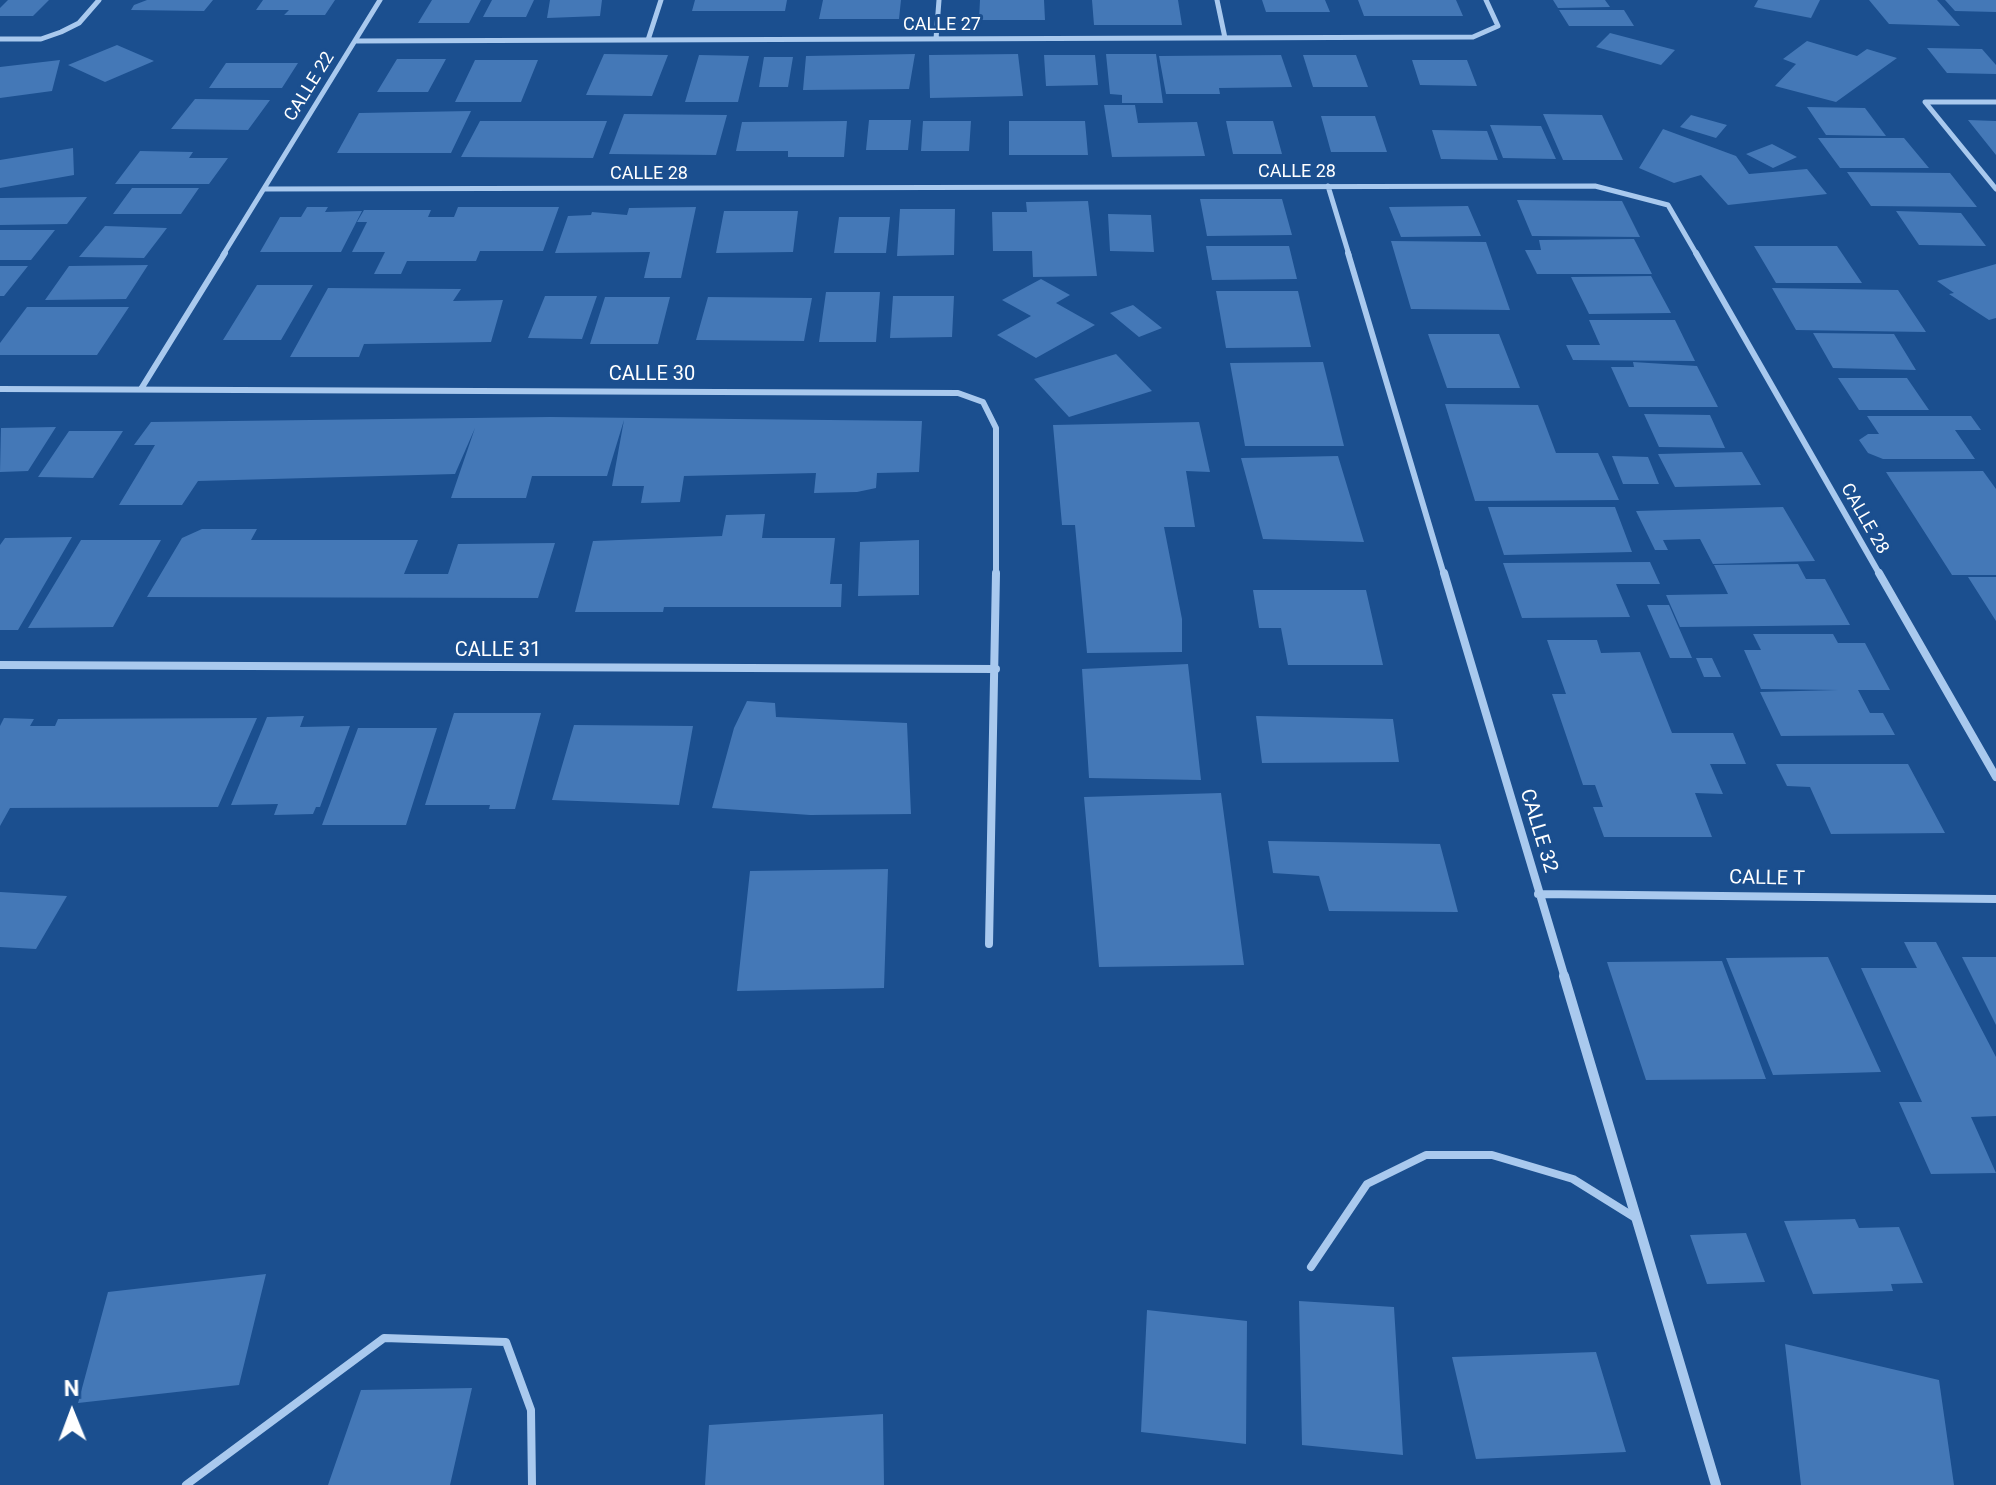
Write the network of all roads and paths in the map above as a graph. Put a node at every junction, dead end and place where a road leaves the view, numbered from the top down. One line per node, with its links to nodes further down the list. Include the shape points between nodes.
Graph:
1 (99, 0): 8 (street, via 79,23 61,32 41,39)
2 (380, 0): 11 (street, CALLE 22)
3 (661, 0): 10 (street)
4 (939, 0): 9 (street)
5 (1217, 0): 7 (street)
6 (1486, 0): 7 (street, CALLE 27, via 1498,26 1473,37)
7 (1225, 38): 9 (street, CALLE 27)
8 (0, 39)
9 (936, 39): 10 (street, CALLE 27)
10 (648, 40): 11 (street, CALLE 27)
11 (355, 41): 14 (street, CALLE 22)
12 (1996, 102): 15 (street, via 1925,102)
13 (1328, 186): 14 (street, CALLE 28); 20 (street, CALLE 28, via 1595,186 1668,205); 21 (street, CALLE 32)
14 (264, 189): 17 (street, CALLE 22)
15 (1996, 189)
16 (0, 389): 17 (street, CALLE 30)
17 (141, 389): 19 (street, CALLE 30, via 958,393 983,402 996,428)
18 (0, 665): 19 (street, CALLE 31)
19 (996, 669): 23 (street, CALLE 30)
20 (1996, 777)
21 (1538, 894): 22 (street, CALLE T); 24 (street, CALLE 32)
22 (1996, 899)
23 (989, 944)
24 (1637, 1219): 25 (lane, via 1573,1179 1492,1155 1426,1155 1367,1184); 28 (street, CALLE 32)
25 (1311, 1267)
26 (186, 1485): 27 (lane, via 384,1338 506,1342 531,1410)
27 (532, 1485)
28 (1716, 1485)

